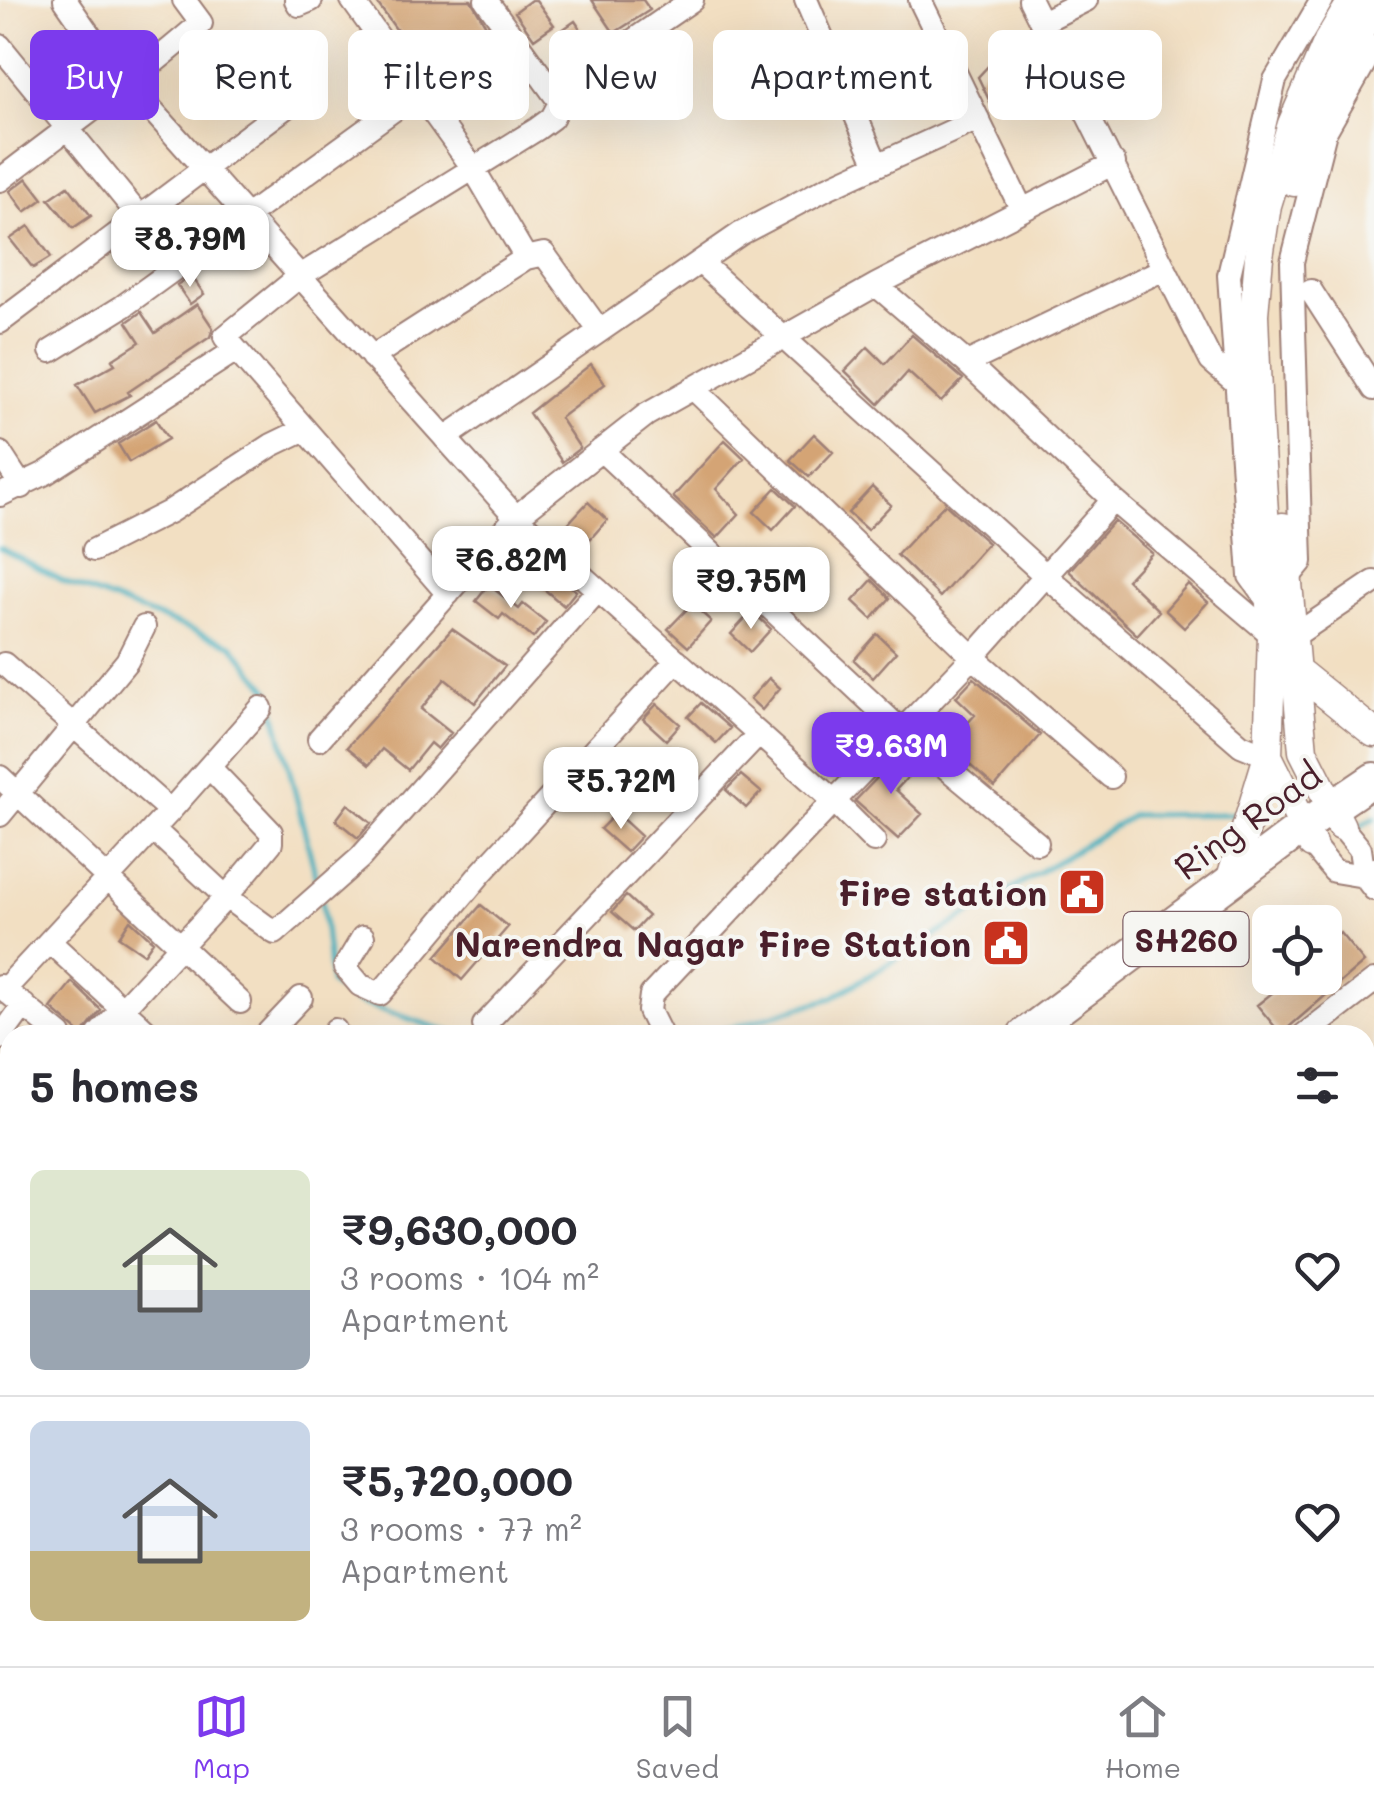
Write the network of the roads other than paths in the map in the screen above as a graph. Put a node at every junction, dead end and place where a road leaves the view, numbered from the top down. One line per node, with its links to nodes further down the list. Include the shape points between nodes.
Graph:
1 (64, 0): 16 (street)
2 (184, 0): 21 (street, via 201,23)
3 (296, 0): 4 (street)
4 (311, 0)
5 (352, 0): 17 (street)
6 (692, 0): 18 (street)
7 (806, 0): 32 (street)
8 (920, 0): 24 (street)
9 (1030, 0): 15 (street)
10 (1086, 0): 15 (street)
11 (1322, 0): 52 (street, via 1275,80 1248,186 1230,275)
12 (1353, 0): 64 (main road, via 1292,124 1262,240 1254,314)
13 (490, 1): 22 (street)
14 (1374, 9): 64 (main road, via 1336,70 1286,204 1270,336)
15 (1042, 22): 31 (street)
16 (87, 30)
17 (374, 30)
18 (648, 30)
19 (1374, 46): 64 (street, via 1325,132 1292,262 1301,562)
20 (1, 50): 30 (street)
21 (159, 60)
22 (549, 86)
23 (159, 118): 34 (street)
24 (978, 119): 32 (street); 36 (street)
25 (79, 120): 30 (street)
26 (270, 120): 34 (street)
27 (378, 120): 37 (street)
28 (439, 120): 33 (street)
29 (549, 120): 33 (street)
30 (67, 128): 35 (street); 38 (street)
31 (1114, 162): 36 (street); 41 (street)
32 (877, 166): 40 (street, via 740,234)
33 (474, 168): 39 (street); 42 (street)
34 (205, 170): 37 (street); 38 (street)
35 (0, 180)
36 (1022, 210): 43 (street)
37 (245, 214): 42 (street); 49 (street, via 122,307)
38 (139, 216): 45 (street)
39 (526, 258): 46 (street, via 544,254); 50 (street)
40 (700, 262): 46 (street); 47 (street)
41 (1164, 269): 51 (street); 52 (street, via 1211,361)
42 (300, 276): 48 (street, via 225,337); 50 (street)
43 (876, 285): 47 (street); 51 (street)
44 (1312, 291): 54 (street)
45 (0, 322)
46 (599, 330): 56 (street)
47 (782, 338): 53 (street); 63 (street)
48 (236, 350): 55 (street); 59 (street)
49 (51, 351)
50 (372, 356): 56 (street)
51 (968, 363): 60 (street)
52 (1233, 380): 64 (street, via 1250,576)
53 (693, 388): 57 (street); 70 (street)
54 (1374, 389)
55 (305, 430): 62 (street); 67 (street)
56 (446, 438): 61 (street)
57 (602, 450): 61 (street); 76 (street)
58 (0, 453): 59 (street)
59 (11, 491)
60 (1113, 500): 63 (street); 69 (street)
61 (516, 517): 66 (street); 67 (street)
62 (94, 550)
63 (1045, 575): 70 (street); 80 (street, via 1241,745)
64 (1277, 579): 69 (main road)
65 (1374, 582): 69 (street)
66 (598, 590): 71 (street); 97 (street, via 360,858 312,901 270,933)
67 (448, 594): 79 (street)
68 (144, 627): 75 (street, via 127,661)
69 (1283, 636): 73 (main road); 80 (main road)
70 (973, 657): 76 (street); 83 (street)
71 (677, 660): 78 (street); 98 (street, via 380,994 360,985 345,967)
72 (4, 664): 75 (street)
73 (1296, 670): 77 (main road); 90 (main road, via 1303,751)
74 (261, 708): 81 (street)
75 (73, 730): 85 (street); 88 (street)
76 (903, 732): 86 (street); 93 (street)
77 (1374, 733)
78 (759, 734): 86 (street); 112 (street)
79 (319, 739)
80 (1268, 756): 90 (main road); 96 (main road)
81 (209, 766): 88 (street); 97 (street, via 271,832 270,843)
82 (0, 776): 85 (street)
83 (1111, 777)
84 (1374, 779): 90 (highway, Ring Road / SH260)
85 (20, 794): 89 (street); 94 (street)
86 (834, 801): 92 (street); 113 (street, via 651,995)
87 (1374, 804): 90 (highway, Ring Road / SH260)
88 (170, 811): 91 (street)
89 (0, 815)
90 (1321, 826): 95 (street, via 1360,850); 95 (street, via 1334,871); 96 (highway, Ring Road / SH260); 115 (highway, Ring Road / SH260)
91 (153, 829): 94 (street); 97 (street)
92 (874, 841)
93 (1037, 843)
94 (108, 878): 99 (street); 100 (street)
95 (1371, 878)
96 (1230, 881): 114 (highway, Ring Road / SH260)
97 (226, 898): 100 (street)
98 (363, 937)
99 (50, 942): 102 (street); 106 (street)
100 (180, 950): 104 (street); 106 (street)
101 (1374, 980): 116 (street)
102 (2, 988): 105 (street)
103 (301, 998): 111 (street)
104 (240, 1002)
105 (24, 1005): 107 (street); 108 (street)
106 (123, 1009): 109 (street); 110 (street)
107 (9, 1025)
108 (48, 1025)
109 (108, 1025)
110 (140, 1025)
111 (275, 1025)
112 (484, 1025)
113 (655, 1025)
114 (1037, 1025)
115 (1074, 1025)
116 (1317, 1025)

